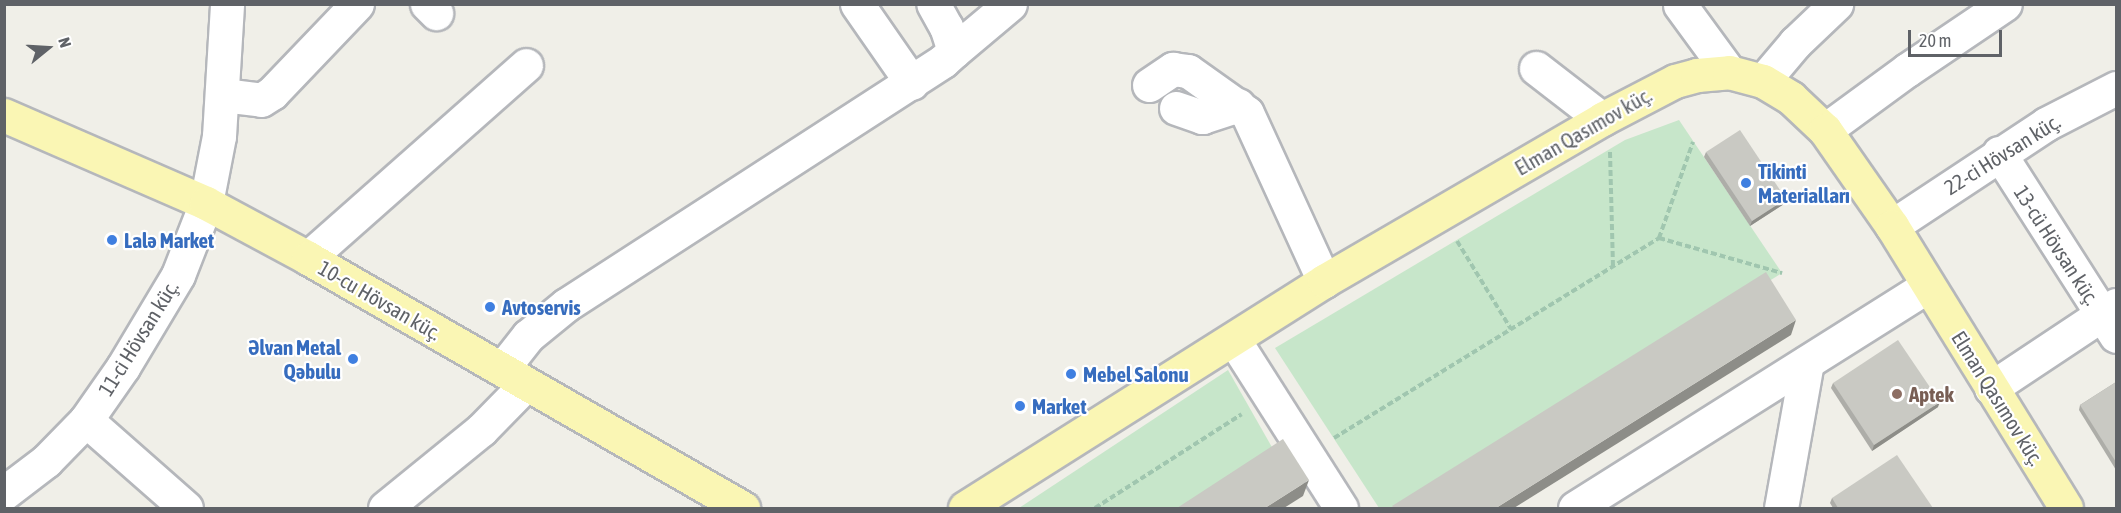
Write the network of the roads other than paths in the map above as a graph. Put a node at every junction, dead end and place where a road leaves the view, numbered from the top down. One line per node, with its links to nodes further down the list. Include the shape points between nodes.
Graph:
1 (227, 4): 17 (street, 11-ci Hövsan küç.)
2 (357, 4): 17 (street, via 272,93 261,100)
3 (857, 4): 14 (street)
4 (933, 4): 9 (street)
5 (1010, 4): 9 (street)
6 (1836, 4): 13 (street)
7 (2005, 4): 21 (street)
8 (1680, 5): 12 (street)
9 (954, 51): 14 (street)
10 (526, 65): 26 (street)
11 (1536, 68): 22 (street)
12 (1729, 72): 13 (main road, Elman Qasımov küç.); 22 (main road, Elman Qasımov küç., via 1675,81)
13 (1763, 81): 21 (main road, Elman Qasımov küç., via 1791,98)
14 (912, 83): 32 (street, via 566,305 528,336)
15 (1149, 85): 18 (street, via 1173,69 1188,71)
16 (2116, 88): 23 (street, 22-ci Hövsan küç.)
17 (223, 94): 24 (street, 11-ci Hövsan küç.)
18 (1238, 105): 19 (street, via 1202,117); 27 (street, via 1247,113)
19 (1176, 108)
20 (4, 115): 24 (main road, 10-cu Hövsan küç.)
21 (1825, 130): 25 (main road, Elman Qasımov küç.)
22 (1606, 134): 27 (main road, Elman Qasımov küç.)
23 (1999, 153): 25 (street, 22-ci Hövsan küç.); 29 (street, 13-cü Hövsan küç.)
24 (206, 203): 26 (main road, 10-cu Hövsan küç.); 34 (street, 11-ci Hövsan küç., via 178,275)
25 (1892, 226): 28 (main road, Elman Qasımov küç.)
26 (308, 258): 32 (main road, 10-cu Hövsan küç.)
27 (1324, 281): 30 (main road, Elman Qasımov küç.)
28 (1928, 286): 31 (street); 33 (main road, Elman Qasımov küç.)
29 (2112, 318): 33 (street)
30 (1234, 340): 39 (main road, Elman Qasımov küç.); 40 (street)
31 (1807, 362): 41 (street); 42 (street)
32 (514, 376): 37 (street, via 481,430); 38 (main road, 10-cu Hövsan küç.)
33 (1991, 388): 43 (main road, Elman Qasımov küç.)
34 (86, 420): 35 (street, 11-ci Hövsan küç., via 46,461); 36 (street)
35 (4, 493)
36 (186, 508)
37 (385, 508)
38 (743, 508)
39 (965, 508)
40 (1341, 508)
41 (1575, 508)
42 (1781, 508)
43 (2066, 508)

